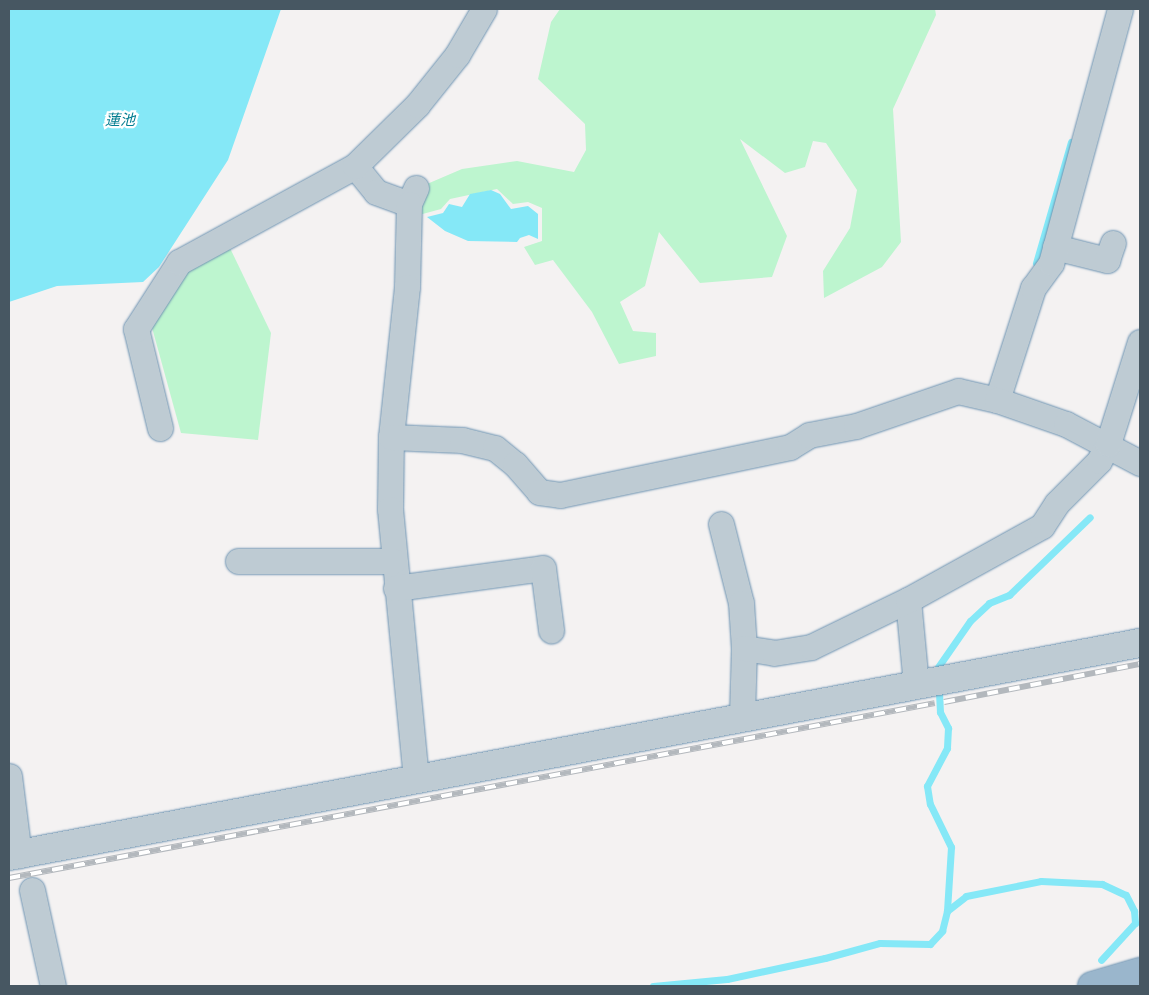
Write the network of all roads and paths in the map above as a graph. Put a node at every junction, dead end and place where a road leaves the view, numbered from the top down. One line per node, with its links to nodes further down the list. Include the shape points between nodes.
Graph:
1 (484, 9): 3 (street, via 457,55 417,106)
2 (1120, 9): 5 (street)
3 (355, 166): 8 (street, via 179,262 136,329); 9 (street, via 376,192 413,196)
4 (1113, 243): 5 (street, via 1107,260)
5 (1055, 247): 7 (street, via 1051,263 1033,288)
6 (1140, 342): 10 (street)
7 (996, 400): 9 (street, via 958,391 856,426 809,435 790,447 560,495 539,492 516,464 495,448 462,440); 10 (street)
8 (160, 428)
9 (391, 437): 14 (street, via 390,509)
10 (1108, 444): 11 (street); 16 (street, via 1098,461 1058,503 1042,526)
11 (1140, 463)
12 (721, 524): 19 (street, via 741,603)
13 (238, 561): 14 (street)
14 (394, 561): 15 (street)
15 (396, 588): 17 (street, via 543,568); 23 (street)
16 (908, 600): 19 (street, via 811,647 774,653); 20 (street)
17 (551, 630)
18 (1140, 643): 20 (street)
19 (744, 648): 21 (street)
20 (916, 685): 21 (street)
21 (742, 717): 23 (street)
22 (9, 776): 24 (street)
23 (416, 779): 24 (street)
24 (14, 855)
25 (32, 890): 27 (street)
26 (1140, 972): 28 (highway)
27 (53, 986)
28 (1092, 986)

